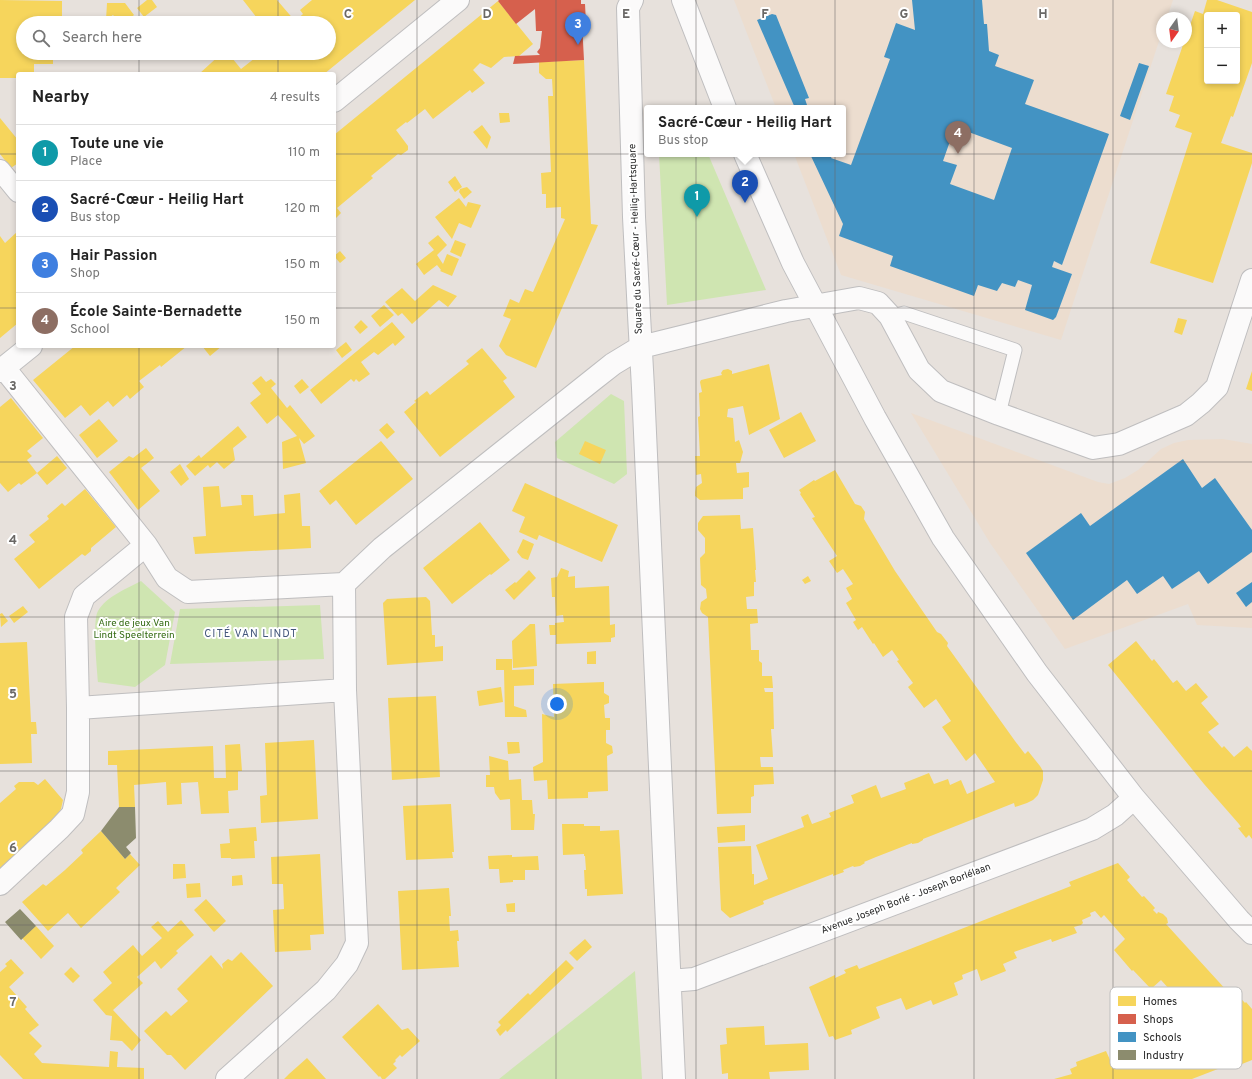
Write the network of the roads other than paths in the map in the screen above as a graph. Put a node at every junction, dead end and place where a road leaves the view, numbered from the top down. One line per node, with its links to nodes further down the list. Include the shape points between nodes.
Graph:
1 (458, 0): 4 (street)
2 (632, 0): 12 (street, Square du Sacré-Cœur - Heilig-Hartsquare, via 628,8)
3 (683, 0): 5 (street)
4 (336, 99)
5 (724, 105)
6 (747, 157): 10 (street, via 793,263)
7 (0, 170): 8 (street)
8 (16, 190)
9 (1252, 282): 15 (street, Square du Sacré-Cœur - Heilig-Hartsquare, via 1217,387 1186,415 1119,444 1093,448)
10 (816, 306): 11 (street, Square du Sacré-Cœur - Heilig-Hartsquare, via 859,298 878,303); 12 (street, Square du Sacré-Cœur - Heilig-Hartsquare); 20 (street, via 875,418 944,538 1037,673)
11 (890, 316): 15 (street, Square du Sacré-Cœur - Heilig-Hartsquare, via 919,370 941,391); 15 (lane, via 904,313 1015,350)
12 (641, 347): 17 (street, via 594,378 382,548); 23 (street)
13 (28, 348): 14 (street)
14 (2, 369): 16 (street)
15 (999, 414)
16 (146, 545): 17 (street, via 167,578 188,592); 19 (street, via 84,596 76,617)
17 (344, 584): 18 (street)
18 (345, 690): 19 (street); 24 (street, via 357,943 347,964 326,990)
19 (78, 708): 21 (street, via 78,792 73,814)
20 (1134, 798): 22 (street); 23 (street, Avenue Joseph Borlé - Joseph Borlélaan, via 1115,815 1092,829 694,979)
21 (0, 884)
22 (1252, 933)
23 (670, 981): 25 (street)
24 (227, 1079)
25 (674, 1079)

